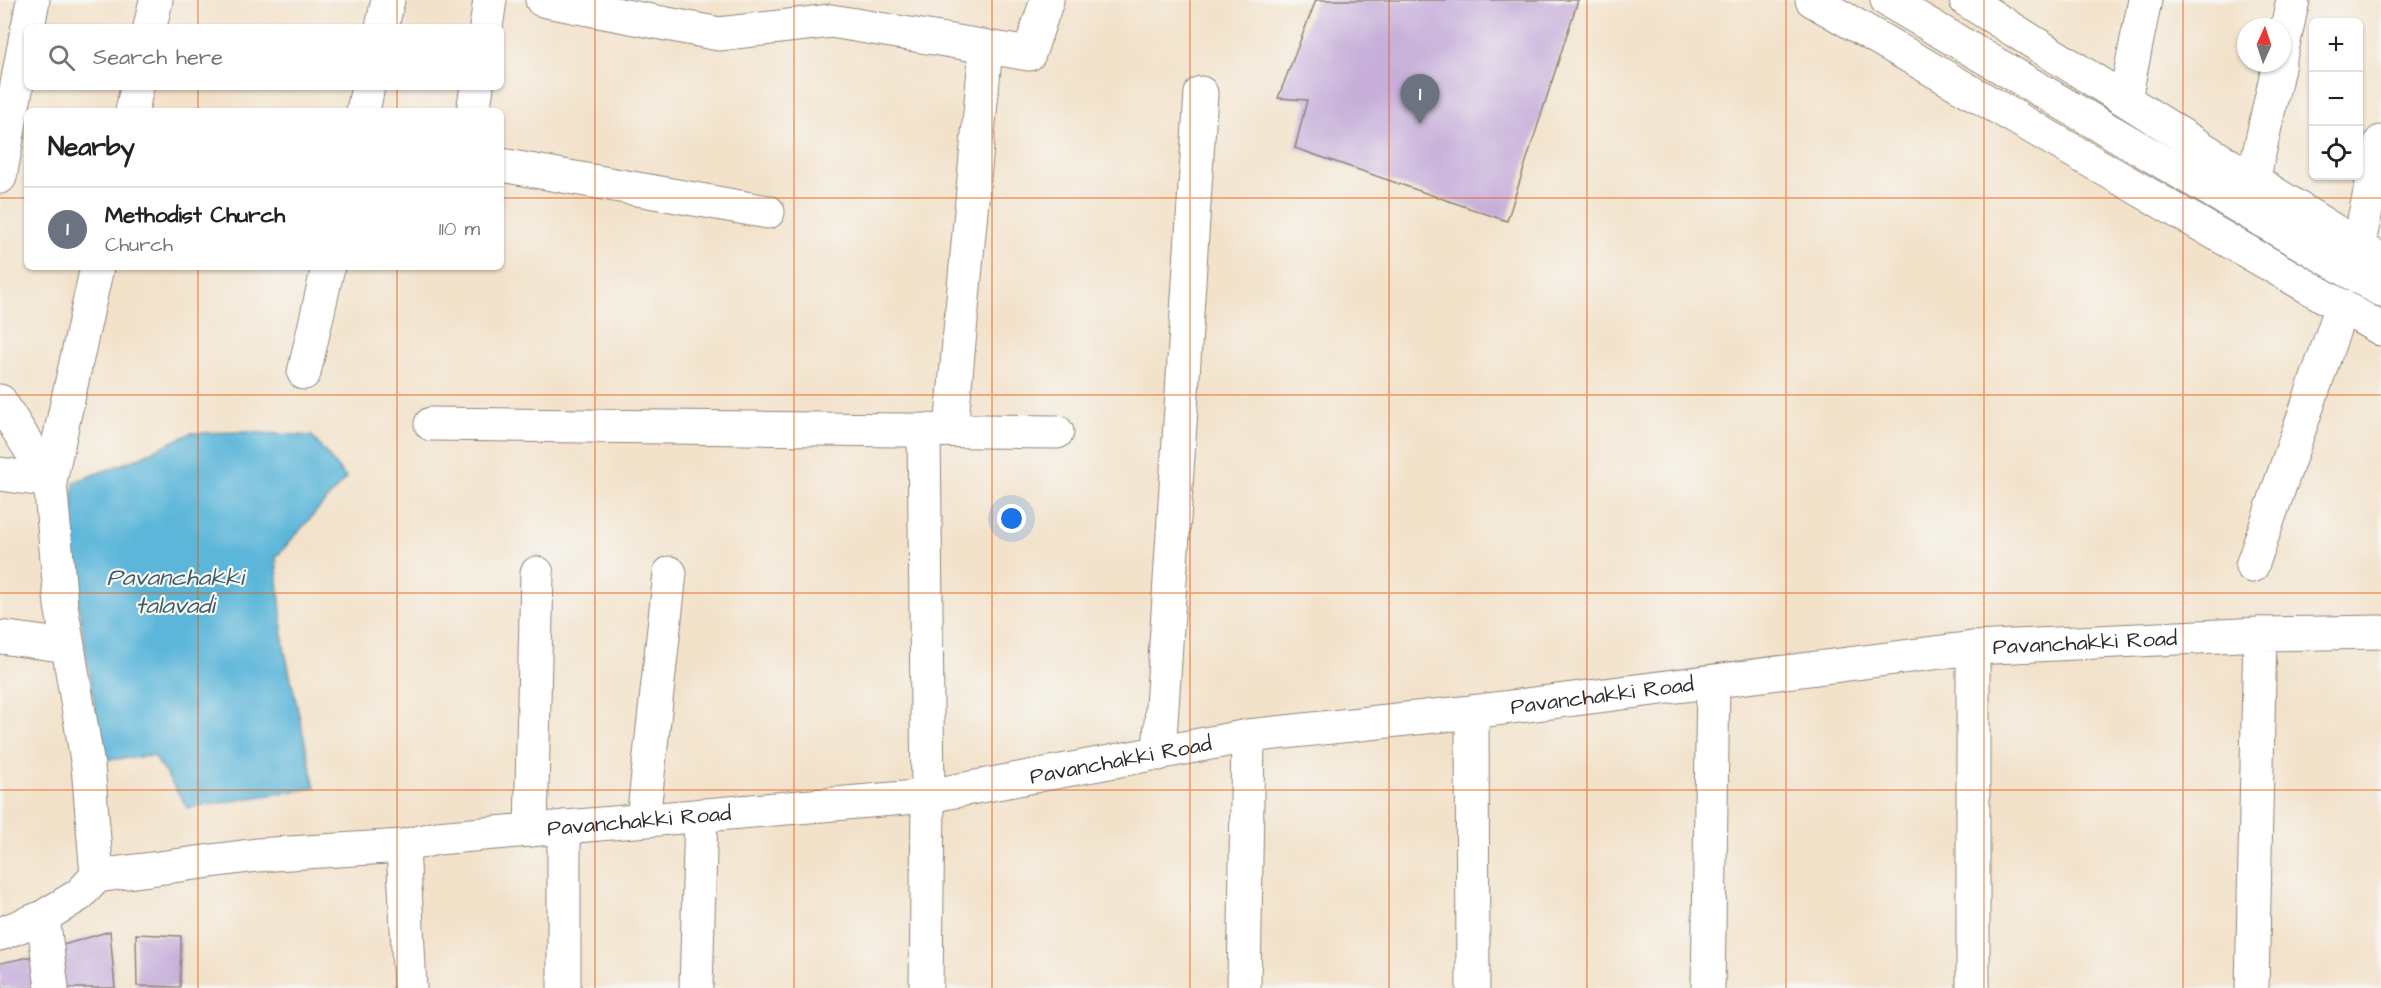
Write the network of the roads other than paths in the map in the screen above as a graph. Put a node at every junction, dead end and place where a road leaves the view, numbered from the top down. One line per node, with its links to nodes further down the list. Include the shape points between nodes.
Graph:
1 (33, 0): 13 (street)
2 (156, 0): 14 (street)
3 (388, 0): 15 (street)
4 (490, 0): 16 (street)
5 (542, 0): 18 (street, via 719,34 831,21)
6 (1047, 0): 18 (street, via 1029,54)
7 (1812, 0): 38 (street)
8 (1887, 0): 37 (street)
9 (1966, 0): 25 (street)
10 (2145, 0): 25 (street)
11 (2293, 0): 12 (street)
12 (2289, 18)
13 (28, 24)
14 (151, 24)
15 (383, 24)
16 (486, 24)
17 (24, 39): 24 (street)
18 (986, 47): 43 (street)
19 (2277, 72): 32 (street)
20 (136, 90): 26 (street)
21 (367, 90): 27 (street)
22 (476, 90): 28 (street)
23 (1201, 93): 58 (street)
24 (8, 94): 31 (street)
25 (2125, 99): 32 (street)
26 (133, 108)
27 (364, 108)
28 (474, 108)
29 (2381, 142): 34 (street)
30 (504, 166): 33 (street)
31 (0, 177)
32 (2253, 181): 34 (street)
33 (768, 212)
34 (2369, 253)
35 (96, 270): 46 (street)
36 (327, 270): 40 (street)
37 (2381, 290)
38 (2342, 306): 39 (street); 47 (street)
39 (2381, 329)
40 (304, 373)
41 (0, 401): 46 (street)
42 (431, 424): 43 (street)
43 (938, 430): 44 (street); 59 (street)
44 (1057, 432)
45 (0, 474): 46 (street)
46 (50, 481): 53 (street)
47 (2252, 566)
48 (537, 573): 63 (street)
49 (670, 573): 61 (street)
50 (2381, 632): 51 (street, Pavanchakki Road)
51 (2260, 634): 54 (street, Pavanchakki Road); 77 (street)
52 (0, 637): 53 (street)
53 (68, 646): 65 (street, via 88,766)
54 (1973, 648): 55 (street, Pavanchakki Road); 76 (street)
55 (1713, 682): 56 (street, Pavanchakki Road); 75 (street)
56 (1472, 712): 57 (street, Pavanchakki Road); 74 (street)
57 (1248, 736): 58 (street, Pavanchakki Road); 73 (street)
58 (1159, 754): 59 (street, Pavanchakki Road)
59 (928, 795): 60 (street, Pavanchakki Road); 72 (street)
60 (700, 815): 61 (street, Pavanchakki Road); 71 (street)
61 (643, 820): 62 (street, Pavanchakki Road)
62 (564, 827): 63 (street, Pavanchakki Road); 70 (street)
63 (531, 830): 64 (street, Pavanchakki Road, via 437,838)
64 (403, 846): 65 (street, Pavanchakki Road, via 257,855); 69 (street)
65 (97, 876): 66 (street, via 80,895)
66 (43, 917): 67 (street); 68 (street)
67 (0, 934)
68 (52, 988)
69 (410, 988)
70 (564, 988)
71 (696, 988)
72 (926, 988)
73 (1245, 988)
74 (1473, 988)
75 (1708, 988)
76 (1973, 988)
77 (2252, 988)

